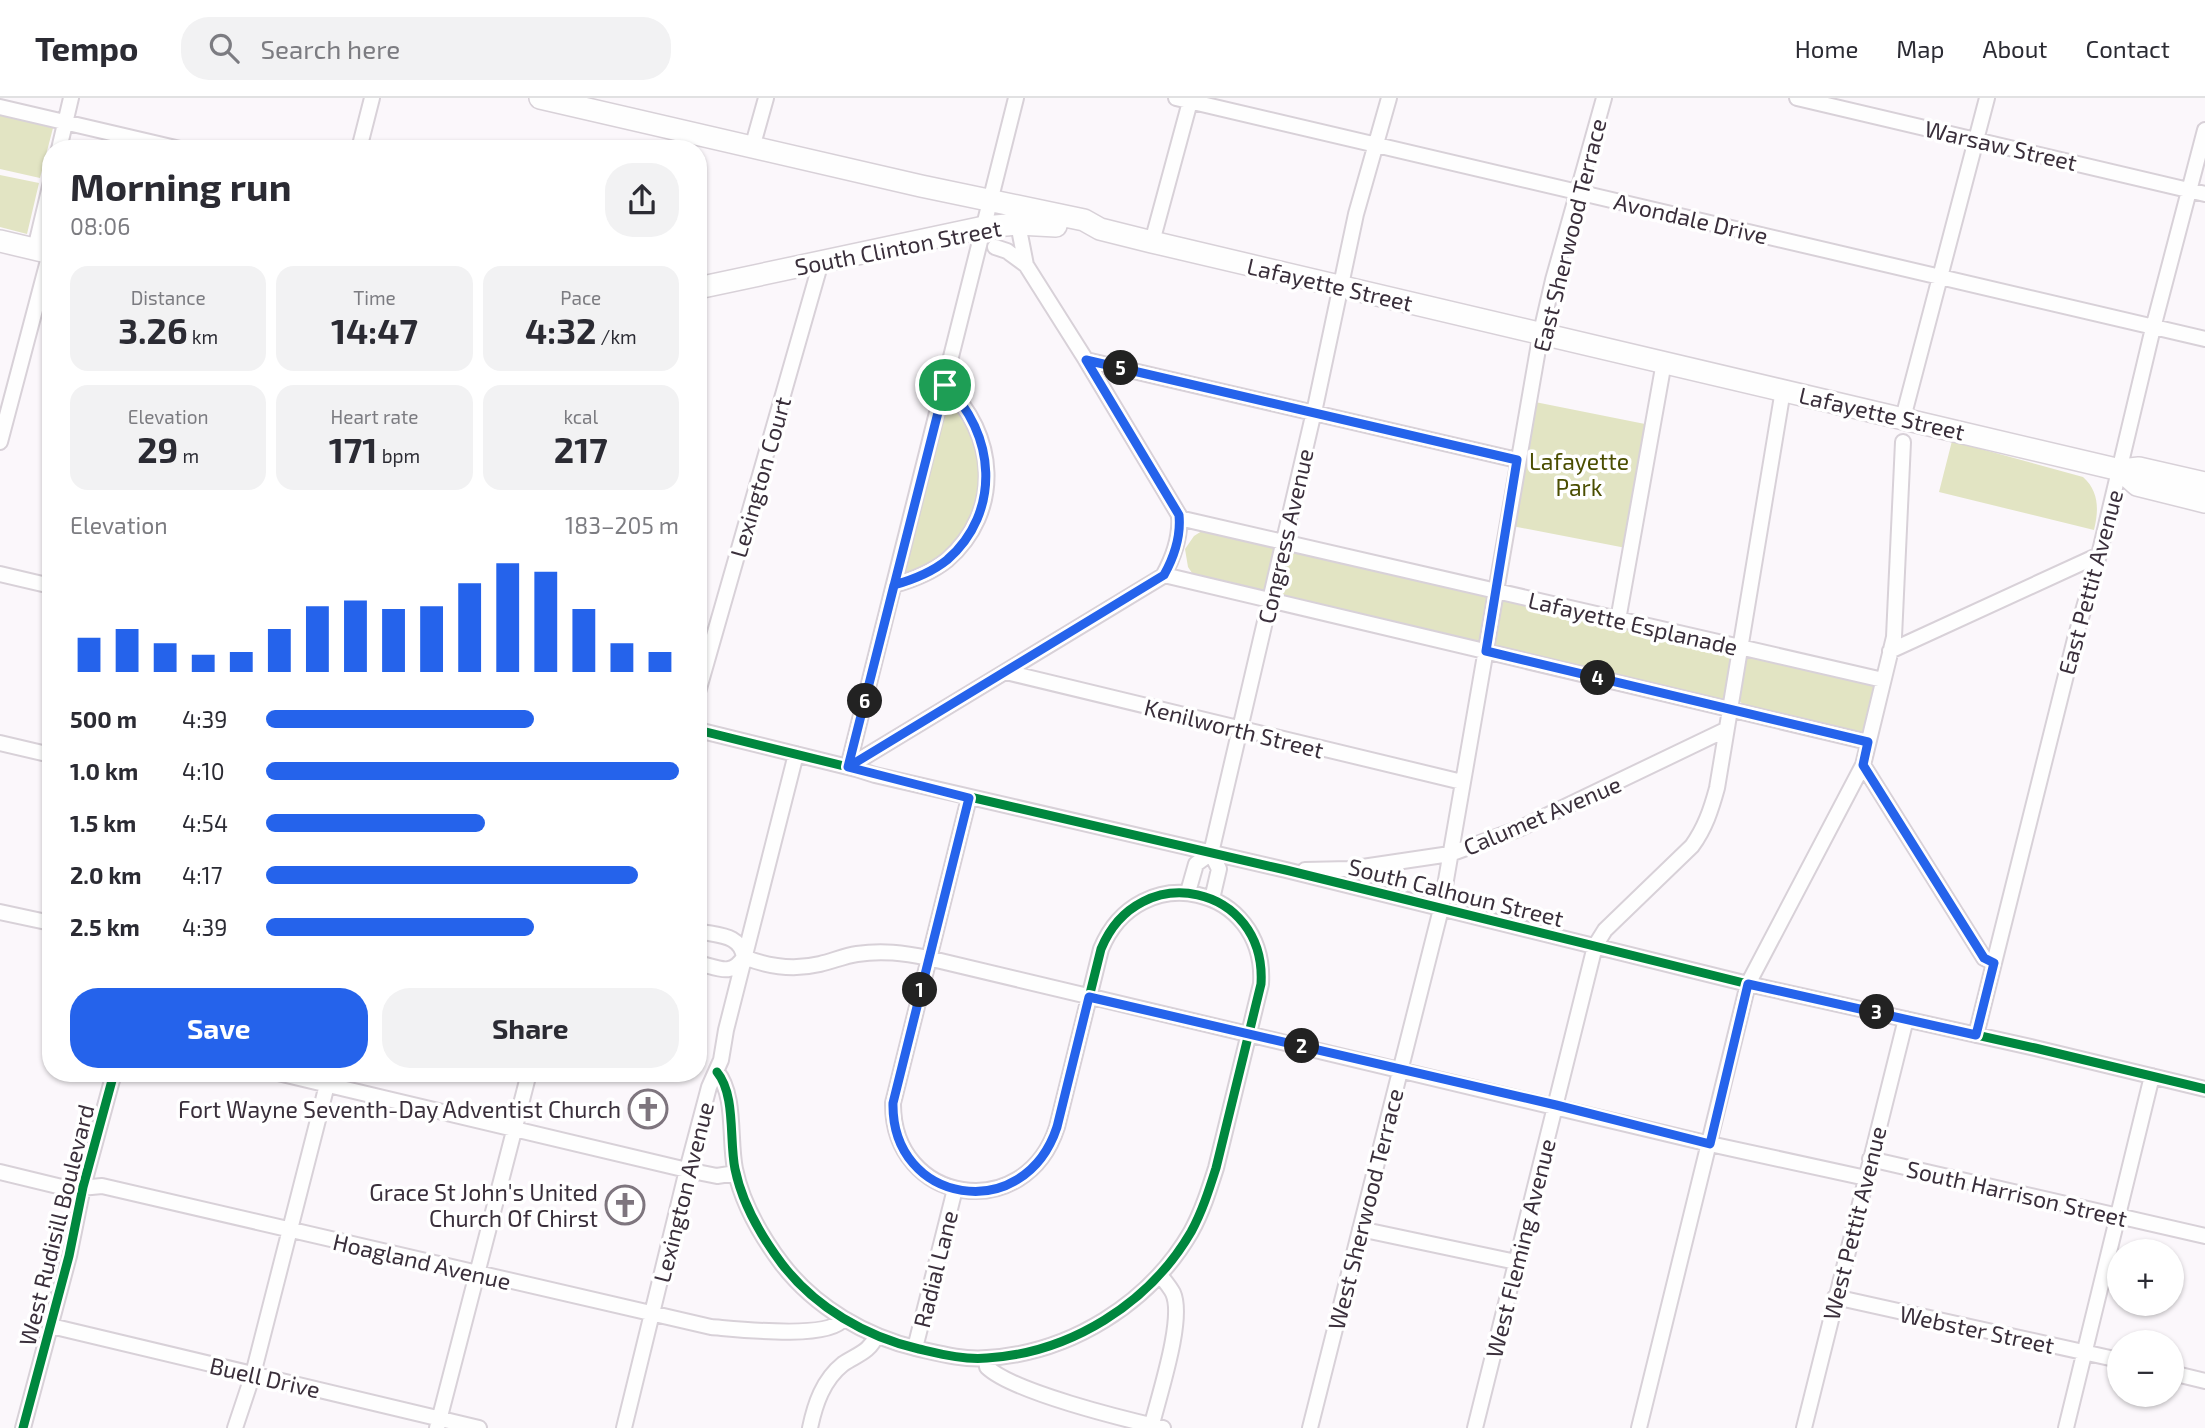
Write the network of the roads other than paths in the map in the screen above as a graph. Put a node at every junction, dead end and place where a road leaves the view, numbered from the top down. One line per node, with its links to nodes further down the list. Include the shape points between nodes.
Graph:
1 (71, 98): 12 (street)
2 (372, 98): 17 (street)
3 (540, 98): 19 (highway, Lafayette Street)
4 (766, 98): 19 (street)
5 (1016, 98): 23 (street)
6 (1389, 98): 18 (street, Congress Avenue)
7 (1604, 98): 21 (street, East Sherwood Terrace)
8 (1797, 98): 14 (street, Warsaw Street)
9 (1987, 98): 14 (street)
10 (1186, 99): 18 (street, Avondale Drive); 28 (street)
11 (0, 107): 12 (street)
12 (65, 122): 15 (street); 16 (street)
13 (2205, 130): 20 (street, East Pettit Avenue)
14 (1976, 139): 20 (street, Warsaw Street); 34 (street)
15 (61, 140)
16 (142, 140)
17 (361, 140)
18 (1377, 147): 21 (street, Avondale Drive); 36 (street, Congress Avenue)
19 (752, 148): 23 (highway, Lafayette Street)
20 (2189, 190): 22 (street, Warsaw Street); 37 (street, East Pettit Avenue)
21 (1578, 192): 34 (street, Avondale Drive); 38 (street, East Sherwood Terrace)
22 (2205, 194)
23 (990, 201): 25 (street); 26 (highway, Lafayette Street, via 1084,220)
24 (1018, 224): 25 (highway, South Clinton Street); 26 (highway, South Clinton Street); 33 (street)
25 (984, 227): 31 (highway, South Clinton Street); 42 (street)
26 (1100, 229): 28 (highway, Lafayette Street)
27 (0, 241): 30 (highway)
28 (1152, 243): 36 (highway, Lafayette Street)
29 (995, 247): 33 (street)
30 (42, 251)
31 (821, 261): 35 (highway, South Clinton Street); 65 (street, Lexington Court)
32 (42, 265): 46 (street)
33 (1026, 265): 40 (street)
34 (1940, 276): 37 (street, Avondale Drive); 45 (street)
35 (707, 286)
36 (1340, 286): 38 (highway, Lafayette Street); 44 (street, Congress Avenue)
37 (2153, 328): 39 (street, Avondale Drive); 49 (street, East Pettit Avenue)
38 (1541, 332): 41 (highway, Lafayette Street); 48 (street, East Sherwood Terrace)
39 (2205, 339)
40 (1086, 360): 44 (street); 52 (street)
41 (1664, 362): 43 (highway, Lafayette Street); 61 (street)
42 (945, 385): 58 (street); 58 (street, via 972,417 983,444 987,478 981,511 965,541 946,561)
43 (1783, 390): 45 (highway, Lafayette Street); 62 (street)
44 (1314, 412): 48 (street); 53 (street, Congress Avenue)
45 (1903, 418): 49 (highway, Lafayette Street)
46 (0, 442)
47 (1903, 442): 64 (street)
48 (1517, 460): 59 (street, East Sherwood Terrace)
49 (2120, 470): 50 (highway, Lafayette Street, via 2139,468); 51 (highway, Lafayette Street, via 2137,485); 54 (street, East Pettit Avenue)
50 (2205, 483)
51 (2205, 502)
52 (1179, 518): 53 (street, Lafayette Esplanade); 56 (street, via 1176,547)
53 (1284, 541): 59 (street, Lafayette Esplanade); 60 (street, Congress Avenue)
54 (2099, 555): 64 (street); 94 (street, East Pettit Avenue)
55 (0, 574): 57 (street)
56 (1164, 575): 60 (street); 66 (street)
57 (42, 584)
58 (894, 585): 77 (street)
59 (1496, 592): 61 (street, Lafayette Esplanade); 63 (street, East Sherwood Terrace)
60 (1270, 600): 63 (street); 69 (street, Congress Avenue)
61 (1618, 620): 62 (street, Lafayette Esplanade)
62 (1740, 648): 67 (street, Lafayette Esplanade); 68 (street)
63 (1486, 651): 68 (street); 78 (street, East Sherwood Terrace)
64 (1890, 651): 67 (street)
65 (707, 660)
66 (1006, 672): 69 (street, Kenilworth Street); 77 (street)
67 (1883, 680): 72 (street)
68 (1730, 709): 70 (street); 72 (street)
69 (1240, 729): 78 (street, Kenilworth Street); 80 (street, Congress Avenue)
70 (1726, 730): 81 (street, Calumet Avenue, via 1521,828); 91 (street, via 1717,788 1703,831 1605,930)
71 (707, 732): 75 (street, South Calhoun Street)
72 (1868, 742): 76 (street)
73 (0, 743): 74 (street)
74 (42, 753)
75 (796, 754): 77 (street, South Calhoun Street); 92 (street, Lexington Avenue)
76 (1863, 765): 94 (street, via 1984,958); 96 (street)
77 (848, 767): 79 (street, South Calhoun Street)
78 (1462, 782): 81 (street, East Sherwood Terrace)
79 (969, 798): 80 (street, South Calhoun Street); 93 (street)
80 (1211, 853): 83 (street, South Calhoun Street); 85 (street, via 1196,864); 86 (street, via 1219,869)
81 (1450, 854): 82 (street, Calumet Avenue); 87 (street, East Sherwood Terrace)
82 (1349, 869): 83 (street, Calumet Avenue); 84 (street)
83 (1286, 870): 84 (street, South Calhoun Street)
84 (1347, 886): 87 (street, South Calhoun Street)
85 (1188, 892): 86 (street); 97 (street, via 1154,897 1123,915 1101,949)
86 (1212, 899): 99 (street, via 1244,925 1259,952 1261,984)
87 (1441, 909): 91 (street, South Calhoun Street); 101 (street, West Sherwood Terrace)
88 (0, 912): 89 (street)
89 (42, 921)
90 (707, 933): 92 (street, via 737,941)
91 (1595, 946): 96 (street, South Calhoun Street); 109 (street, West Fleming Avenue)
92 (744, 957): 93 (street, via 794,967 859,953); 95 (street, via 732,970); 102 (street, Lexington Avenue)
93 (928, 958): 97 (street); 118 (street, via 893,1112 898,1137 912,1161 933,1179)
94 (1994, 963): 100 (street, East Pettit Avenue)
95 (707, 965)
96 (1748, 984): 98 (street, South Calhoun Street); 111 (street)
97 (1089, 997): 99 (street); 118 (street, via 1057,1127 1042,1159 1020,1179 1004,1186 975,1192)
98 (1906, 1019): 100 (street, South Calhoun Street); 112 (street, West Pettit Avenue)
99 (1250, 1034): 101 (street); 125 (street, via 1209,1191 1191,1232)
100 (1976, 1035): 103 (street, South Calhoun Street)
101 (1400, 1070): 109 (street); 120 (street, West Sherwood Terrace)
102 (718, 1072): 113 (street, Lexington Avenue, via 709,1087); 115 (street, via 728,1093)
103 (2151, 1076): 108 (street, South Calhoun Street); 119 (street)
104 (112, 1082): 117 (street, West Rudisill Boulevard)
105 (328, 1082): 121 (street)
106 (340, 1082): 110 (street)
107 (527, 1082): 110 (street)
108 (2205, 1089)
109 (1556, 1105): 111 (street); 123 (street, West Fleming Avenue)
110 (515, 1128): 113 (street); 124 (street)
111 (1710, 1144): 116 (street); 147 (street)
112 (1870, 1158): 116 (street, West Pettit Avenue); 119 (street, South Harrison Street)
113 (687, 1170): 115 (street, via 717,1176); 127 (street, Lexington Avenue)
114 (0, 1172): 117 (street, Hoagland Avenue, via 70,1189)
115 (736, 1173): 128 (street, via 756,1224 783,1265)
116 (1866, 1178): 126 (street, West Pettit Avenue)
117 (83, 1187): 121 (street, Hoagland Avenue, via 102,1185); 129 (street, West Rudisill Boulevard)
118 (956, 1189): 131 (street, Radial Lane)
119 (2118, 1216): 122 (street, South Harrison Street); 132 (street)
120 (1360, 1229): 123 (street); 145 (street, West Sherwood Terrace)
121 (290, 1230): 124 (street, Hoagland Avenue); 135 (street)
122 (2205, 1236)
123 (1516, 1262): 146 (street, West Fleming Avenue)
124 (477, 1274): 127 (street, Hoagland Avenue); 138 (street)
125 (1160, 1275): 134 (street, via 1116,1312 1077,1335); 139 (street, via 1174,1293 1176,1315)
126 (1835, 1297): 132 (street, Webster Street); 148 (street, West Pettit Avenue)
127 (652, 1314): 128 (street, Hoagland Avenue, via 757,1331 824,1329); 143 (street, Lexington Avenue)
128 (843, 1319): 130 (street)
129 (51, 1326): 135 (street, Buell Drive); 140 (street, West Rudisill Boulevard)
130 (876, 1336): 131 (street); 144 (street, via 869,1349 844,1364 827,1382)
131 (915, 1348): 134 (street)
132 (2085, 1352): 133 (street, Webster Street); 149 (street)
133 (2107, 1357)
134 (986, 1359): 139 (street, via 987,1367 1003,1379)
135 (253, 1374): 138 (street, Buell Drive); 141 (street)
136 (2184, 1376): 137 (street)
137 (2205, 1381)
138 (438, 1423): 142 (street, Buell Drive)
139 (1155, 1427)
140 (23, 1428)
141 (235, 1428)
142 (480, 1428)
143 (624, 1428)
144 (810, 1428)
145 (1310, 1428)
146 (1475, 1428)
147 (1639, 1428)
148 (1804, 1428)
149 (2066, 1428)

